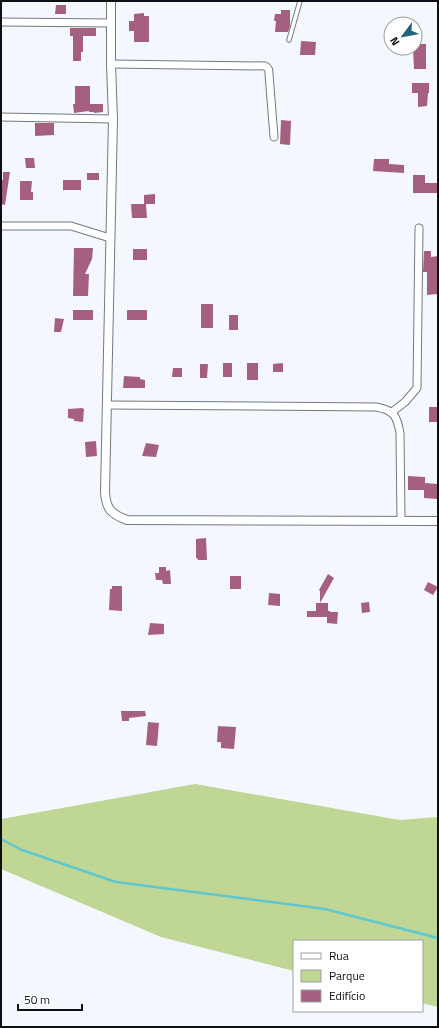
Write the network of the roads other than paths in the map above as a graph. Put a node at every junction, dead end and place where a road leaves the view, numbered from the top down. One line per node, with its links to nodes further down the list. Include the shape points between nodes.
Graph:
1 (111, 1): 4 (street)
2 (300, 1): 5 (lane)
3 (1, 22): 4 (street)
4 (111, 22): 6 (street)
5 (288, 40)
6 (111, 64): 8 (street); 9 (street, via 265,66 269,74)
7 (1, 117): 8 (street)
8 (113, 119): 12 (street)
9 (274, 137)
10 (1, 226): 12 (street, via 71,226)
11 (419, 228): 14 (street, via 417,388)
12 (110, 238): 13 (street)
13 (106, 405): 14 (street, via 376,407 386,408); 15 (street, via 107,506 117,516 127,520)
14 (392, 412): 15 (street, via 398,422 400,433)
15 (401, 520): 16 (street)
16 (438, 521)

